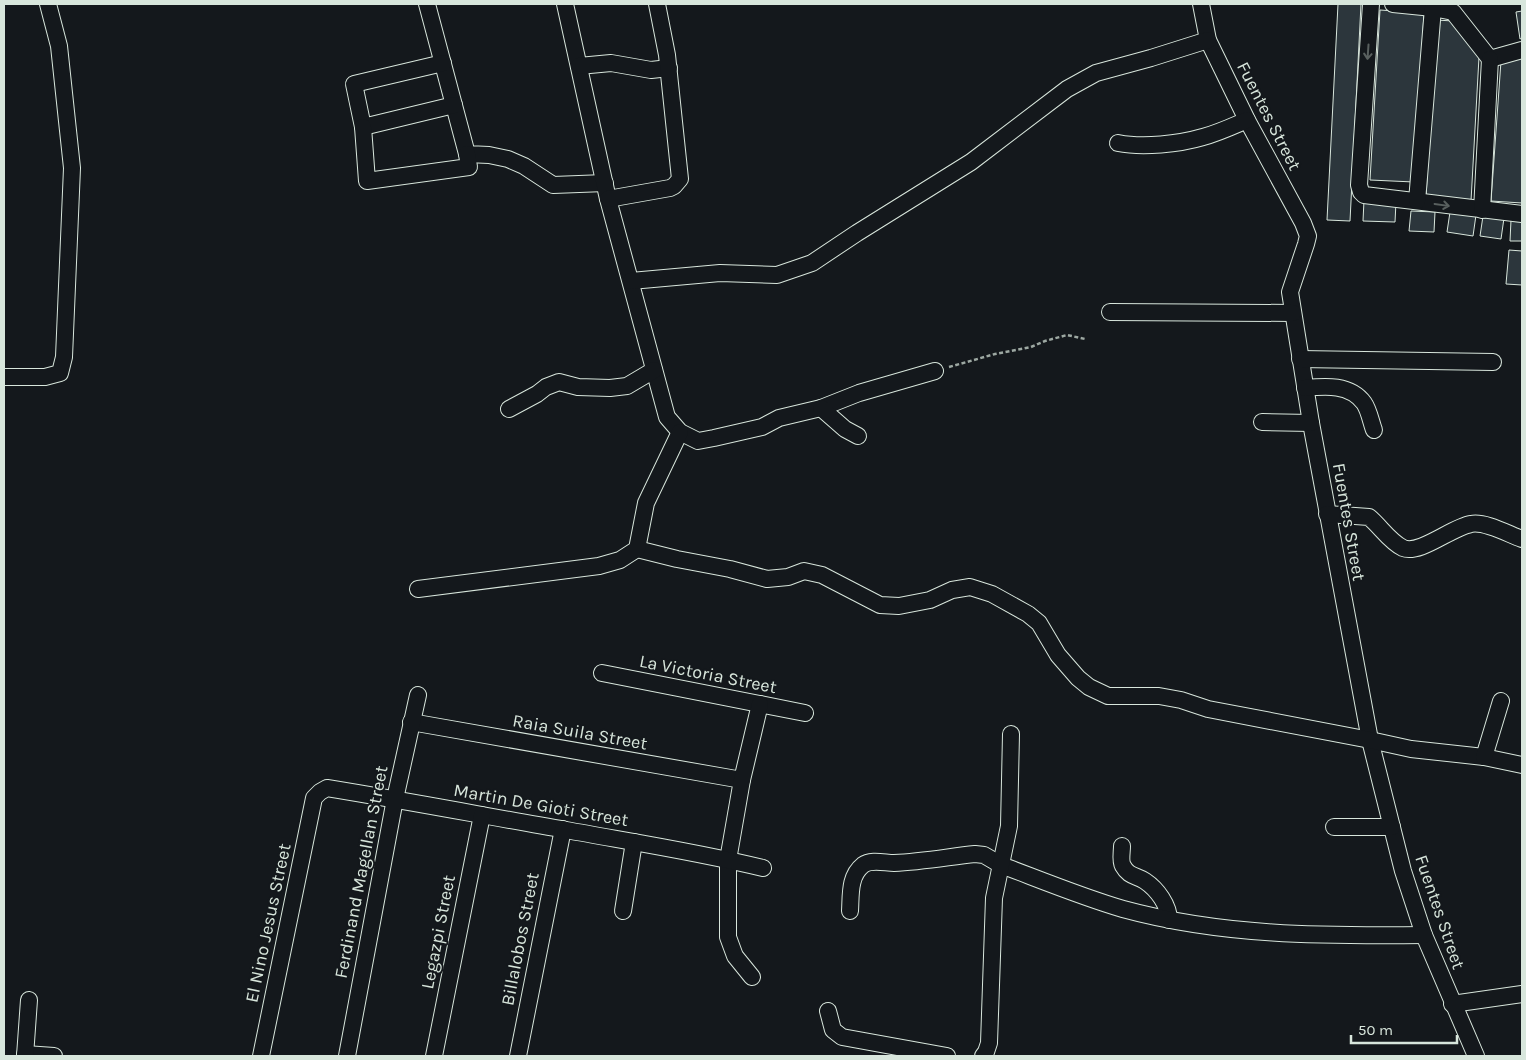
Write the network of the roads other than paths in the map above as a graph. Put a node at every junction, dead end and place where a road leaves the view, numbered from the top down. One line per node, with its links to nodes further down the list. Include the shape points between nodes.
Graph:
1 (48, 4): 31 (street, via 59,46 72,168 64,357 60,373 45,377)
2 (427, 4): 12 (street)
3 (565, 4): 13 (street)
4 (658, 4): 14 (street)
5 (1201, 4): 9 (street, Fuentes Street)
6 (1372, 4): 21 (street, one-way to 21, via 1360,192)
7 (1393, 4): 8 (street)
8 (1433, 8): 11 (street, via 1453,12); 21 (street)
9 (1208, 40): 16 (street, Fuentes Street); 24 (street, via 1096,73 1067,89 971,162 812,263 777,275 720,273)
10 (1522, 50): 11 (street)
11 (1490, 58): 22 (street)
12 (443, 64): 15 (street); 17 (street, via 354,84)
13 (579, 66): 14 (street, via 612,63 651,70); 20 (street)
14 (668, 68): 20 (street, via 680,179 670,188)
15 (454, 105): 17 (street); 19 (street)
16 (1247, 120): 18 (street, via 1205,137 1185,141 1131,146); 26 (street, Fuentes Street, via 1308,236 1290,292)
17 (363, 127): 19 (street, via 367,181 469,167)
18 (1118, 143)
19 (467, 154): 20 (street, via 508,159 553,185)
20 (606, 191): 24 (street)
21 (1416, 201): 22 (street, one-way to 22)
22 (1482, 210): 23 (street)
23 (1522, 214)
24 (631, 281): 29 (street)
25 (1110, 312): 26 (street)
26 (1292, 313): 27 (street, Fuentes Street)
27 (1300, 358): 28 (street); 32 (street, Fuentes Street)
28 (1493, 362)
29 (654, 370): 34 (street, via 627,386 578,387 559,382); 38 (street, via 667,418)
30 (935, 371): 33 (street, via 859,393)
31 (4, 377)
32 (1305, 388): 36 (street, Fuentes Street); 37 (street, via 1327,386 1349,390 1365,404)
33 (821, 408): 38 (street, via 779,418 762,427 698,441); 39 (street)
34 (509, 409)
35 (1262, 422): 36 (street)
36 (1311, 423): 40 (street, Fuentes Street)
37 (1374, 430)
38 (680, 432): 42 (street, via 646,502)
39 (858, 436)
40 (1327, 514): 41 (street, via 1369,517 1391,540 1405,549 1423,546 1471,524 1481,524); 51 (street, Fuentes Street)
41 (1522, 539)
42 (637, 549): 43 (street, via 620,560 599,566); 51 (street, via 767,579 804,571 822,575 880,605 899,606 930,600 952,590 970,587 992,594 1028,614 1039,623 1058,655 1078,678 1108,696 1159,696 1208,709)
43 (418, 589)
44 (602, 673): 47 (street, La Victoria Street)
45 (418, 696): 49 (street, Ferdinand Magellan Street)
46 (1502, 701): 52 (street)
47 (760, 704): 48 (street, La Victoria Street); 54 (street)
48 (805, 714)
49 (411, 722): 54 (street, Raia Suila Street); 56 (street, Ferdinand Magellan Street)
50 (1011, 734): 64 (street, via 1009,826)
51 (1370, 740): 52 (street, via 1412,749); 59 (street, Fuentes Street)
52 (1484, 757): 53 (street)
53 (1522, 765)
54 (742, 780): 63 (street)
55 (314, 798): 56 (street, Martin De Gioti Street, via 327,788); 78 (street, El Nino Jesus Street)
56 (395, 799): 57 (street, Martin De Gioti Street); 79 (street, Ferdinand Magellan Street)
57 (482, 815): 60 (street, Martin De Gioti Street); 80 (street, Legazpi Street)
58 (1334, 827): 59 (street)
59 (1392, 827): 69 (street, Fuentes Street, via 1402,871)
60 (562, 830): 61 (street, Martin De Gioti Street); 81 (street, Billalobos Street)
61 (634, 842): 63 (street, Martin De Gioti Street); 66 (street)
62 (1122, 846): 68 (street, via 1121,864 1130,875 1154,888 1169,911)
63 (728, 860): 65 (street, Martin De Gioti Street); 70 (street, via 728,937 735,956)
64 (1001, 865): 67 (street, via 984,855 975,854 894,863 870,862 856,873 851,888); 68 (street, via 1122,909); 83 (street, via 994,898 989,1043)
65 (763, 868)
66 (623, 911)
67 (850, 911)
68 (1169, 920): 69 (street, via 1232,930 1310,936)
69 (1424, 936): 73 (street, Fuentes Street)
70 (752, 977)
71 (1522, 994): 73 (street)
72 (29, 1000): 76 (street)
73 (1452, 1004): 84 (street, Fuentes Street)
74 (828, 1011): 75 (street, via 833,1030 842,1037)
75 (925, 1054): 82 (street)
76 (25, 1055): 77 (street)
77 (54, 1056)
78 (261, 1056)
79 (347, 1056)
80 (434, 1056)
81 (518, 1056)
82 (947, 1056)
83 (982, 1056)
84 (1476, 1056)

